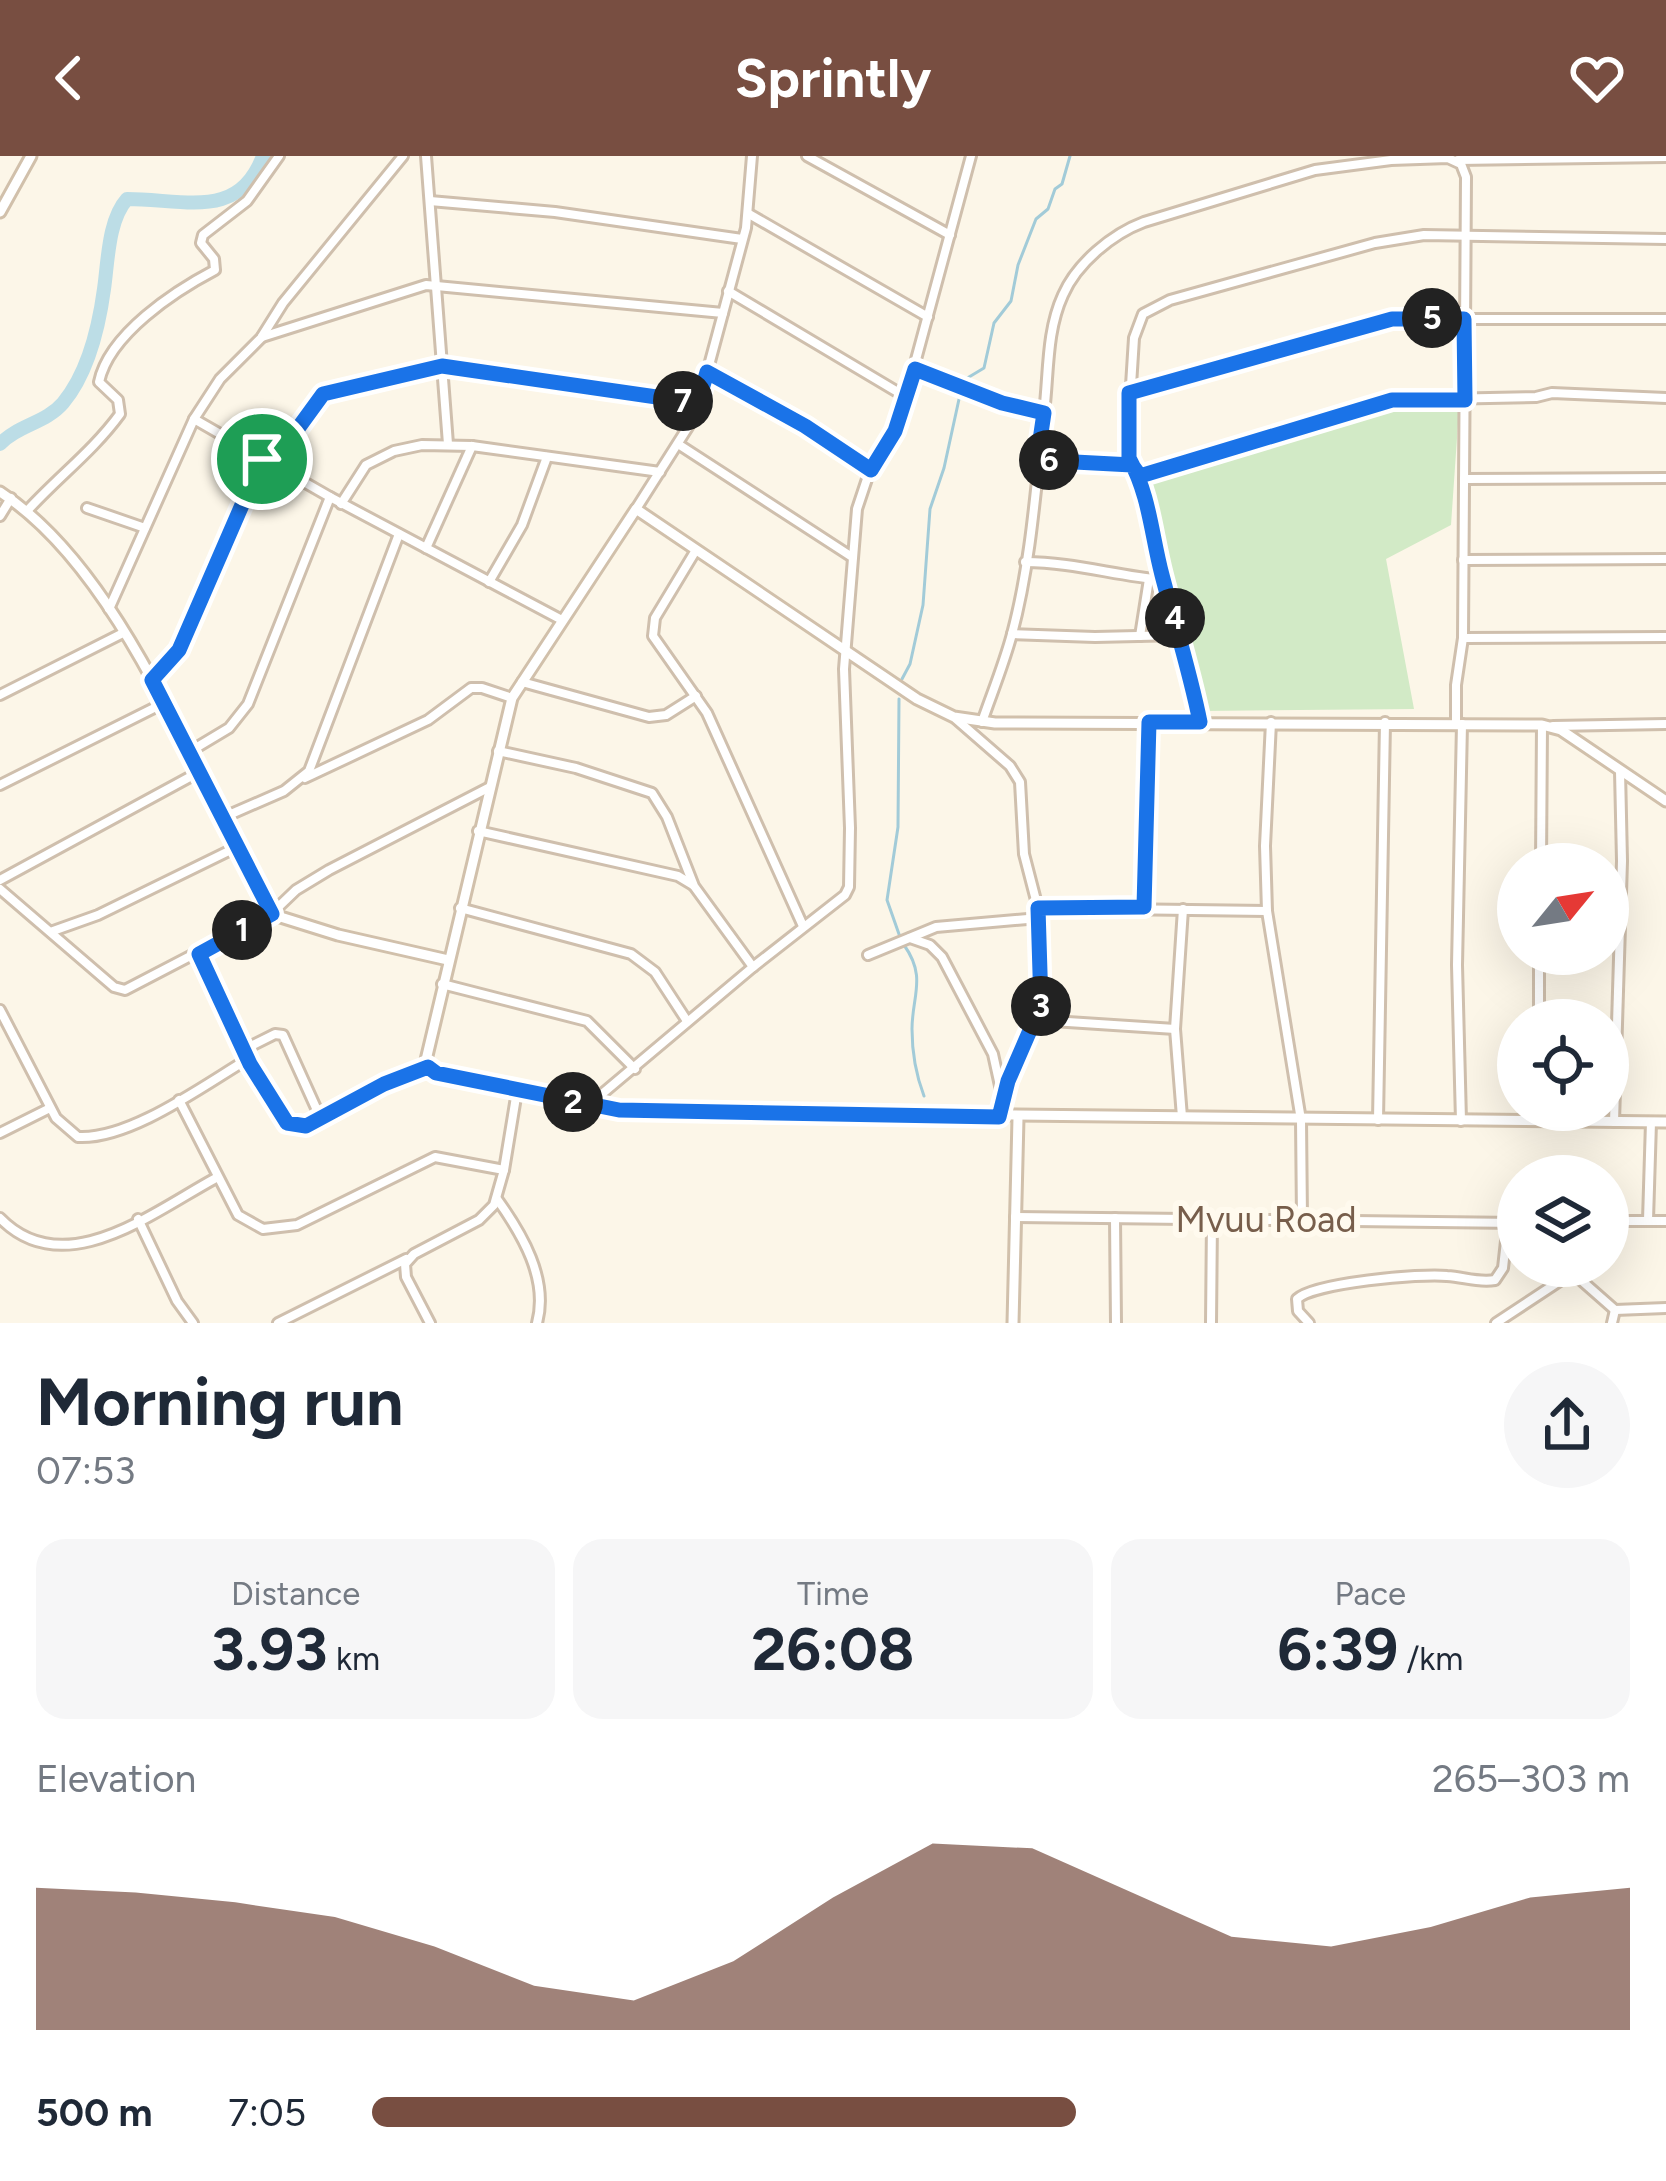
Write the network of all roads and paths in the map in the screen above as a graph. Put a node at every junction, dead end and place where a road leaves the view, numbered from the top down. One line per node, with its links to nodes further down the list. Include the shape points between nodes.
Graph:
1 (31, 156): 12 (street)
2 (279, 156): 52 (street, via 247,201 200,238 215,270 117,344 99,382 118,400 120,414)
3 (403, 156): 24 (street)
4 (427, 156): 11 (street)
5 (752, 156): 13 (street)
6 (807, 156): 14 (street)
7 (971, 156): 14 (street)
8 (1437, 157): 10 (street); 33 (street, via 1315,170 1126,230 1091,256 1066,289 1050,343)
9 (1666, 157): 10 (street)
10 (1455, 160): 15 (street, via 1466,177)
11 (430, 201): 16 (street); 18 (street)
12 (0, 212)
13 (749, 214): 16 (street); 21 (street)
14 (950, 235): 21 (street)
15 (1466, 237): 17 (street); 22 (street); 28 (street, via 1375,243 1155,305 1135,328)
16 (742, 239): 19 (street)
17 (1666, 239)
18 (437, 285): 20 (street); 24 (street); 25 (street)
19 (728, 291): 20 (street); 29 (street)
20 (723, 313): 27 (street)
21 (928, 317): 26 (street)
22 (1464, 319): 23 (street); 28 (street, via 1392,319); 31 (street)
23 (1666, 319)
24 (261, 338): 34 (street)
25 (442, 366): 32 (street); 35 (street); 40 (street, via 323,394)
26 (915, 369): 29 (street); 33 (street)
27 (707, 372): 32 (street); 42 (street)
28 (1129, 393): 41 (street)
29 (906, 398): 42 (street)
30 (1666, 398): 31 (street, via 1552,393)
31 (1465, 400): 44 (street, via 1392,400); 46 (street)
32 (698, 403): 36 (street)
33 (1044, 413): 39 (street)
34 (194, 419): 40 (street); 54 (street)
35 (448, 444): 37 (street); 49 (street, via 374,459)
36 (678, 444): 43 (street); 58 (street)
37 (472, 446): 38 (street); 56 (street)
38 (547, 457): 43 (street); 64 (street)
39 (1037, 460): 41 (street); 61 (street)
40 (267, 462): 48 (street); 74 (street, via 179,650)
41 (1132, 465): 44 (street)
42 (871, 470): 58 (street)
43 (660, 472): 51 (street)
44 (1140, 476): 63 (street)
45 (1666, 478): 46 (street)
46 (1464, 479): 60 (street)
47 (5, 495): 52 (street); 53 (street)
48 (329, 497): 49 (street); 90 (street, via 243,714)
49 (341, 504): 55 (street)
50 (87, 508): 54 (street)
51 (637, 509): 57 (street); 66 (street)
52 (27, 511): 65 (street)
53 (0, 516)
54 (145, 528): 65 (street)
55 (399, 534): 56 (street); 93 (street)
56 (426, 548): 64 (street)
57 (696, 550): 73 (street); 77 (street, via 653,625 662,653)
58 (852, 557): 73 (street)
59 (1666, 559): 60 (street)
60 (1463, 560): 72 (street)
61 (1024, 562): 62 (street); 68 (street)
62 (1149, 579): 63 (street); 70 (street)
63 (1163, 580): 69 (street)
64 (489, 582): 66 (street)
65 (108, 610): 67 (street)
66 (560, 620): 75 (street)
67 (123, 633): 74 (street); 76 (street)
68 (1012, 634): 70 (street); 81 (street)
69 (1181, 635): 70 (street); 83 (street)
70 (1140, 636)
71 (1666, 637): 72 (street)
72 (1463, 638): 86 (street)
73 (846, 651): 80 (street); 109 (street, via 849,887)
74 (152, 680): 79 (street)
75 (521, 682): 77 (street, via 649,717 666,716); 78 (street)
76 (0, 694)
77 (696, 696): 109 (street)
78 (512, 698): 89 (street); 93 (street, via 471,688 428,720)
79 (164, 703): 90 (street); 94 (street)
80 (954, 717): 81 (street); 107 (street, via 1020,782 1024,854)
81 (982, 722): 82 (street)
82 (1149, 722): 83 (street); 103 (street)
83 (1200, 722): 84 (street)
84 (1271, 722): 85 (street); 106 (street)
85 (1384, 722): 86 (street); 135 (street)
86 (1459, 724): 88 (street); 136 (street)
87 (1666, 724): 88 (street)
88 (1547, 726): 91 (street); 99 (street)
89 (498, 751): 95 (street); 102 (street, via 652,793)
90 (189, 752): 92 (street)
91 (1620, 770): 96 (street); 117 (street)
92 (199, 772): 97 (street); 101 (street)
93 (302, 780): 97 (street)
94 (0, 785)
95 (488, 788): 98 (street); 108 (street, via 329,870)
96 (1666, 800)
97 (222, 818): 100 (street)
98 (478, 832): 102 (street); 104 (street)
99 (1541, 843)
100 (237, 848): 108 (street); 110 (street)
101 (0, 884): 110 (street)
102 (694, 886): 115 (street)
103 (1144, 907): 105 (street); 107 (street)
104 (460, 908): 114 (street); 120 (street, via 631,954 655,972)
105 (1183, 909): 106 (street); 121 (street)
106 (1268, 910): 134 (street)
107 (1039, 913): 111 (street); 119 (street)
108 (272, 914): 112 (street); 114 (street)
109 (803, 926): 115 (street)
110 (53, 932): 112 (street, via 125,990)
111 (910, 938): 113 (street); 129 (street, via 937,951 959,987 993,1054)
112 (199, 954): 122 (street)
113 (868, 955)
114 (448, 960): 116 (street)
115 (753, 967): 120 (street)
116 (442, 984): 123 (street); 124 (street, via 587,1021)
117 (1618, 999)
118 (0, 1010): 128 (street)
119 (1037, 1020): 121 (street); 129 (street)
120 (687, 1021): 124 (street)
121 (1175, 1029): 133 (street)
122 (247, 1054): 126 (street); 132 (street, via 287,1123); 132 (street, via 283,1035)
123 (428, 1067): 125 (street); 132 (street)
124 (635, 1069): 127 (street)
125 (517, 1091): 127 (street); 141 (street)
126 (179, 1100): 128 (street, via 86,1138 70,1134); 142 (street)
127 (589, 1105): 129 (street, via 720,1114)
128 (50, 1108): 140 (street)
129 (1001, 1111): 130 (street)
130 (1018, 1118): 133 (street); 144 (street)
131 (1497, 1118): 136 (street)
132 (321, 1119)
133 (1182, 1119): 134 (street)
134 (1301, 1120): 135 (street); 148 (street)
135 (1378, 1120): 136 (street)
136 (1460, 1120)
137 (1629, 1122): 138 (street)
138 (1651, 1122): 139 (street); 151 (street)
139 (1666, 1122)
140 (0, 1133)
141 (504, 1170): 142 (street, via 435,1157 277,1230 242,1220); 143 (street)
142 (216, 1178): 147 (street)
143 (496, 1198): 154 (street, via 479,1220); 163 (street, via 529,1246)
144 (1015, 1217): 146 (street, Mvuu Road); 164 (street)
145 (0, 1218): 147 (street, via 28,1239 64,1248)
146 (1115, 1218): 149 (street, Mvuu Road); 165 (street)
147 (138, 1219): 160 (street)
148 (1302, 1219): 149 (street, Mvuu Road); 153 (street, Mvuu Road)
149 (1212, 1220): 166 (street)
150 (1629, 1220): 151 (street)
151 (1648, 1220): 152 (street)
152 (1666, 1220)
153 (1497, 1223)
154 (407, 1259): 161 (street); 162 (street, via 406,1277)
155 (1497, 1277): 167 (street, via 1302,1292 1298,1311)
156 (1546, 1287): 168 (street)
157 (1589, 1287): 159 (street)
158 (1666, 1308): 159 (street)
159 (1615, 1310): 169 (street)
160 (193, 1323)
161 (278, 1323)
162 (430, 1323)
163 (537, 1323)
164 (1013, 1323)
165 (1115, 1323)
166 (1211, 1323)
167 (1310, 1323)
168 (1496, 1323)
169 (1612, 1323)

